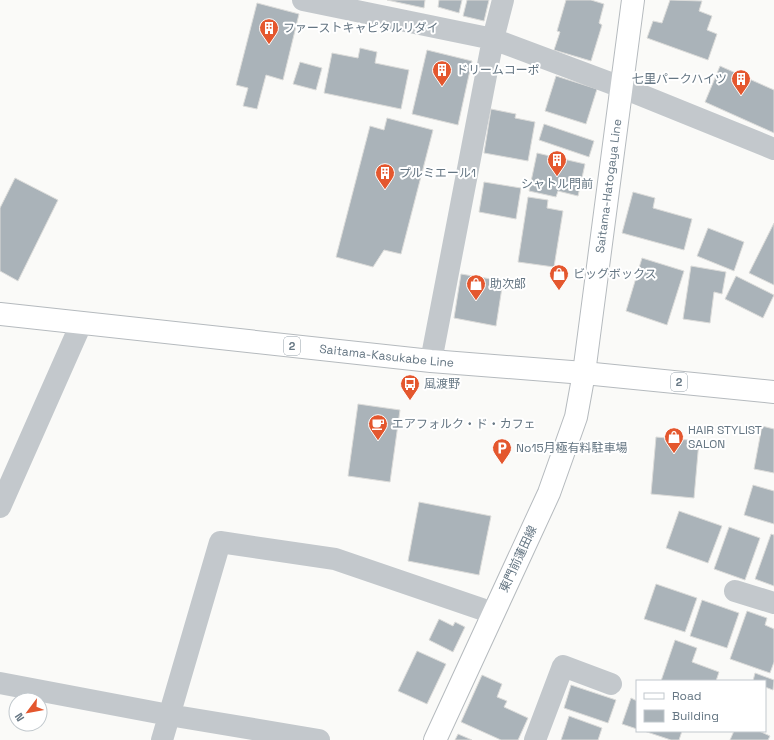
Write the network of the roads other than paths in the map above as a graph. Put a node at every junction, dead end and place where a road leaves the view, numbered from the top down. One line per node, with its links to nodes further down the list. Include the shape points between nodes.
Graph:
1 (303, 0): 4 (street)
2 (503, 0): 4 (street)
3 (633, 0): 5 (main road, Saitama-Hatogaya Line)
4 (493, 39): 5 (street); 9 (street)
5 (621, 87): 6 (street); 10 (main road, Saitama-Hatogaya Line)
6 (774, 149)
7 (0, 314): 8 (main road, Saitama-Kasukabe Line / 2)
8 (81, 324): 9 (main road, Saitama-Kasukabe Line / 2); 12 (street)
9 (431, 360): 10 (main road, Saitama-Kasukabe Line / 2)
10 (584, 372): 11 (main road, Saitama-Kasukabe Line / 2); 15 (main road, 東門前蓮田線, via 576,417 549,493)
11 (774, 392)
12 (0, 507)
13 (736, 591): 14 (street)
14 (774, 603)
15 (493, 613): 18 (street, via 335,559 220,542); 21 (main road, 東門前蓮田線)
16 (0, 683): 18 (street)
17 (611, 684): 22 (street, via 564,666)
18 (169, 715): 19 (street); 20 (street)
19 (307, 739)
20 (162, 740)
21 (435, 740)
22 (535, 740)

